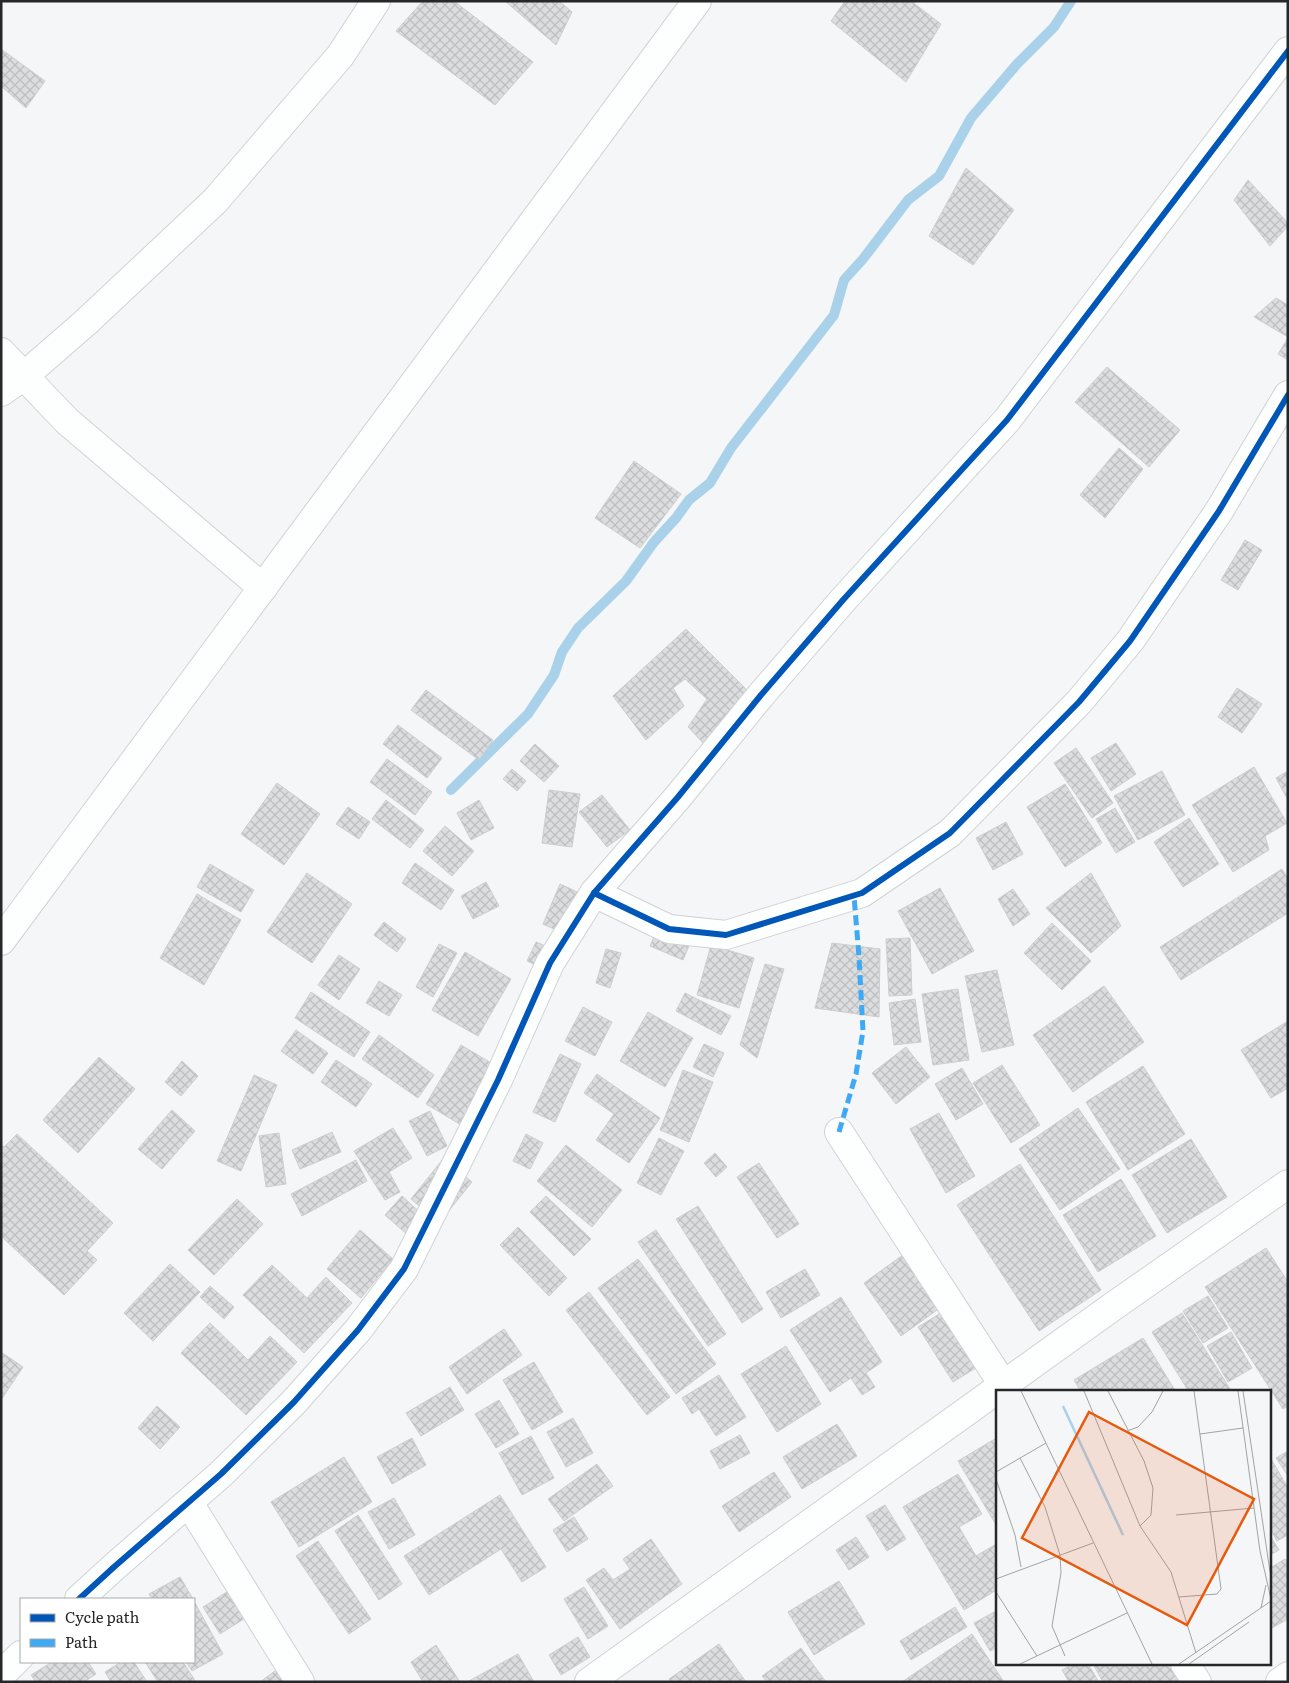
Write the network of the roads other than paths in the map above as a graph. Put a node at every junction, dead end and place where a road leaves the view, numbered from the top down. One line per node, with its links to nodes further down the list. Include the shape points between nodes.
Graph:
1 (376, 1): 5 (street, via 340,56 215,201)
2 (697, 1): 8 (street)
3 (1288, 51): 9 (street, via 1007,420 843,600)
4 (1, 352): 5 (street)
5 (24, 376): 6 (street); 8 (street, via 67,421)
6 (1, 392)
7 (1288, 395): 9 (street, via 1219,511 1130,641 1079,702 950,833 862,894 726,935 669,929)
8 (263, 588): 10 (street)
9 (594, 893): 15 (street, via 550,962 498,1080 404,1268 358,1330 294,1402)
10 (1, 941)
11 (838, 1132): 13 (street)
12 (1288, 1184): 13 (street)
13 (1006, 1389)
14 (996, 1396): 22 (street)
15 (188, 1503): 16 (street); 21 (street)
16 (81, 1598)
17 (20, 1656): 19 (street)
18 (1186, 1666): 23 (street)
19 (1, 1675)
20 (1288, 1676): 24 (street)
21 (300, 1682)
22 (590, 1682)
23 (1197, 1682)
24 (1280, 1682)

